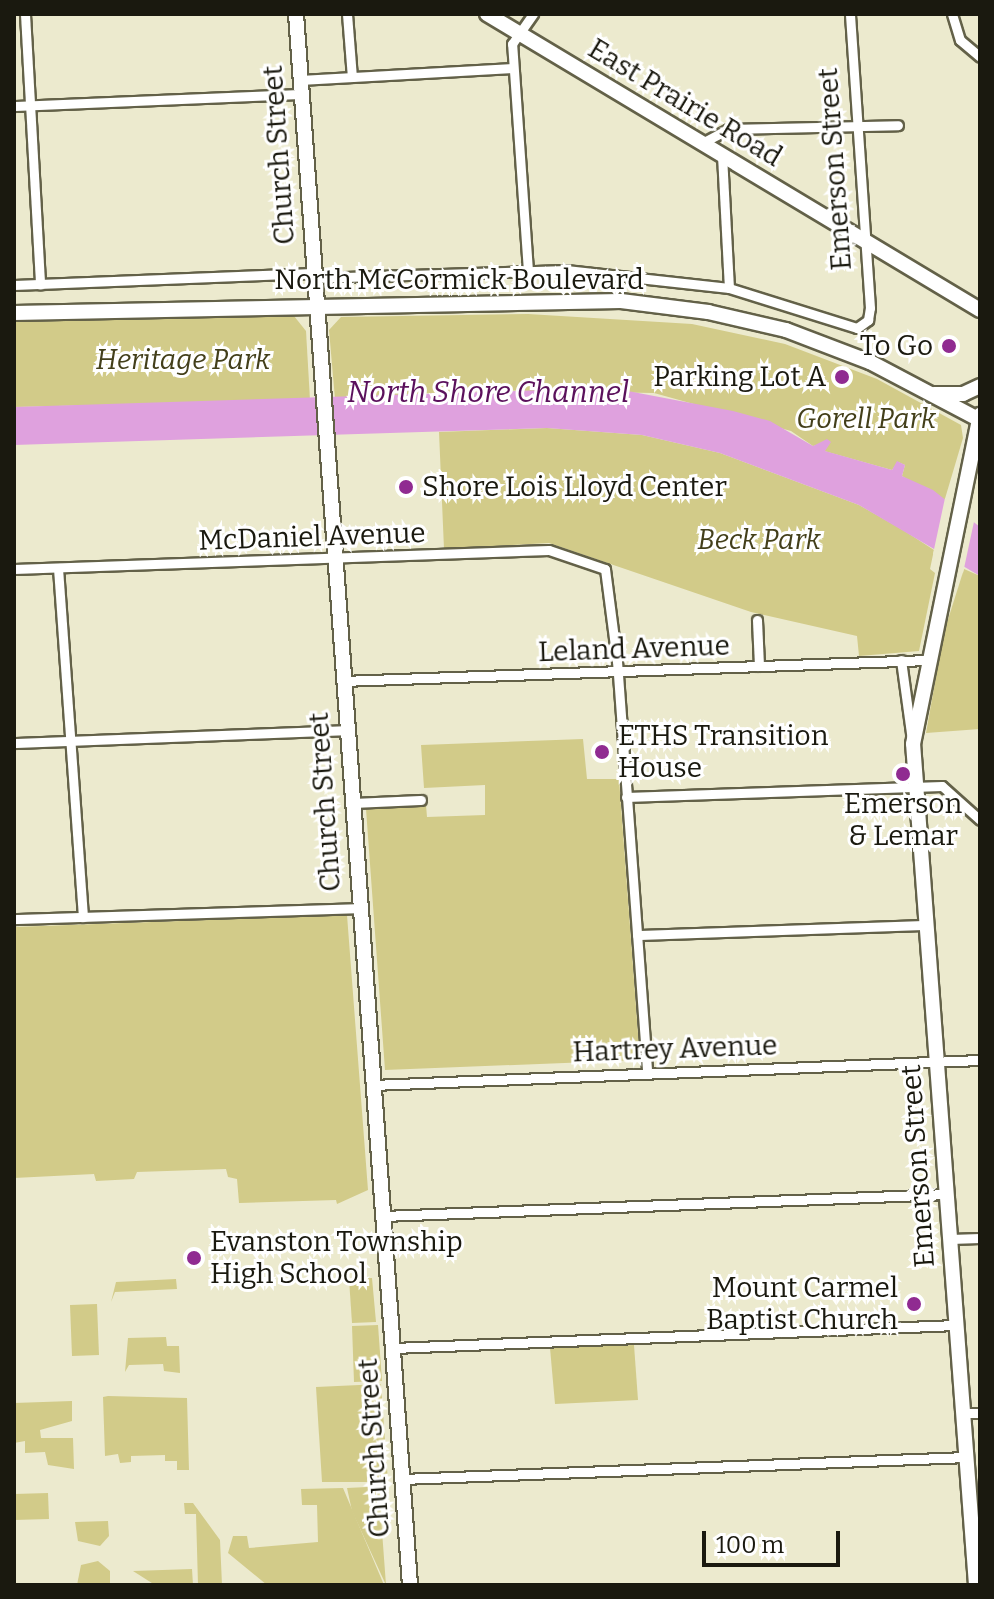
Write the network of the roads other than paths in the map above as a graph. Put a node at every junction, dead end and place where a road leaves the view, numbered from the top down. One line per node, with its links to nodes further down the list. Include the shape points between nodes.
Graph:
1 (25, 14): 14 (street)
2 (296, 14): 12 (main road, Church Street)
3 (347, 14): 11 (street)
4 (487, 14): 8 (main road, East Prairie Road)
5 (533, 14): 8 (street)
6 (850, 14): 15 (street, Emerson Street)
7 (952, 14): 9 (street, via 960,40)
8 (519, 33): 10 (street, via 512,44); 17 (main road, East Prairie Road)
9 (980, 57)
10 (513, 68): 11 (street); 20 (street)
11 (352, 77): 12 (street)
12 (300, 87): 14 (street); 21 (main road, Church Street)
13 (14, 106): 14 (street)
14 (31, 106): 23 (street)
15 (858, 125): 16 (street); 17 (street, via 728,129); 19 (street, Emerson Street)
16 (898, 125)
17 (702, 143): 18 (main road, East Prairie Road)
18 (722, 155): 19 (main road, East Prairie Road); 24 (street)
19 (867, 243): 24 (street, Emerson Street, via 868,320 857,328); 26 (main road, East Prairie Road)
20 (528, 271): 21 (street); 24 (street)
21 (313, 276): 23 (street); 25 (main road, Church Street)
22 (14, 285): 23 (street)
23 (40, 285)
24 (729, 288)
25 (315, 304): 27 (main road, North McCormick Boulevard); 29 (main road, North McCormick Boulevard, via 621,301 708,312 815,340); 31 (main road, Church Street)
26 (980, 310)
27 (14, 313)
28 (980, 386): 29 (main road, via 963,394)
29 (930, 394): 30 (main road, North McCormick Boulevard)
30 (980, 418): 36 (main road, Emerson Street)
31 (333, 559): 32 (street, McDaniel Avenue); 38 (street, McDaniel Avenue, via 549,550 607,572); 39 (main road, Church Street)
32 (58, 568): 33 (street, McDaniel Avenue); 41 (street)
33 (14, 569)
34 (757, 620): 37 (street)
35 (901, 660): 36 (street, Leland Avenue); 37 (street, Leland Avenue); 43 (street, Emerson Street, via 906,724)
36 (928, 660): 43 (main road, Emerson Street)
37 (759, 666): 38 (street, Leland Avenue)
38 (618, 671): 39 (street, Leland Avenue); 45 (street)
39 (342, 681): 40 (main road, Church Street)
40 (346, 730): 41 (street); 47 (main road, Church Street)
41 (70, 741): 42 (street); 50 (street)
42 (14, 743)
43 (913, 744): 44 (main road, Emerson Street)
44 (915, 786): 45 (street); 48 (street, via 947,788); 52 (main road, Emerson Street)
45 (626, 797): 53 (street)
46 (421, 800): 47 (street)
47 (352, 803): 49 (main road, Church Street)
48 (980, 820)
49 (359, 908): 50 (street); 57 (main road, Church Street)
50 (83, 917): 51 (street)
51 (14, 919)
52 (926, 925): 53 (street); 55 (main road, Emerson Street)
53 (637, 935): 56 (street)
54 (980, 1060): 55 (street, Hartrey Avenue)
55 (936, 1062): 56 (street, Hartrey Avenue); 58 (main road, Emerson Street)
56 (647, 1072): 57 (street, Hartrey Avenue)
57 (373, 1085): 59 (main road, Church Street)
58 (947, 1194): 59 (street); 61 (main road, Emerson Street)
59 (383, 1216): 63 (main road, Church Street)
60 (980, 1238): 61 (street)
61 (950, 1239): 62 (main road, Emerson Street)
62 (956, 1325): 63 (street); 64 (main road, Emerson Street)
63 (393, 1348): 67 (main road, Church Street)
64 (963, 1413): 65 (street); 66 (main road, Emerson Street)
65 (980, 1413)
66 (966, 1457): 67 (street); 69 (main road, Emerson Street)
67 (402, 1479): 68 (main road, Church Street)
68 (410, 1585)
69 (976, 1585)

